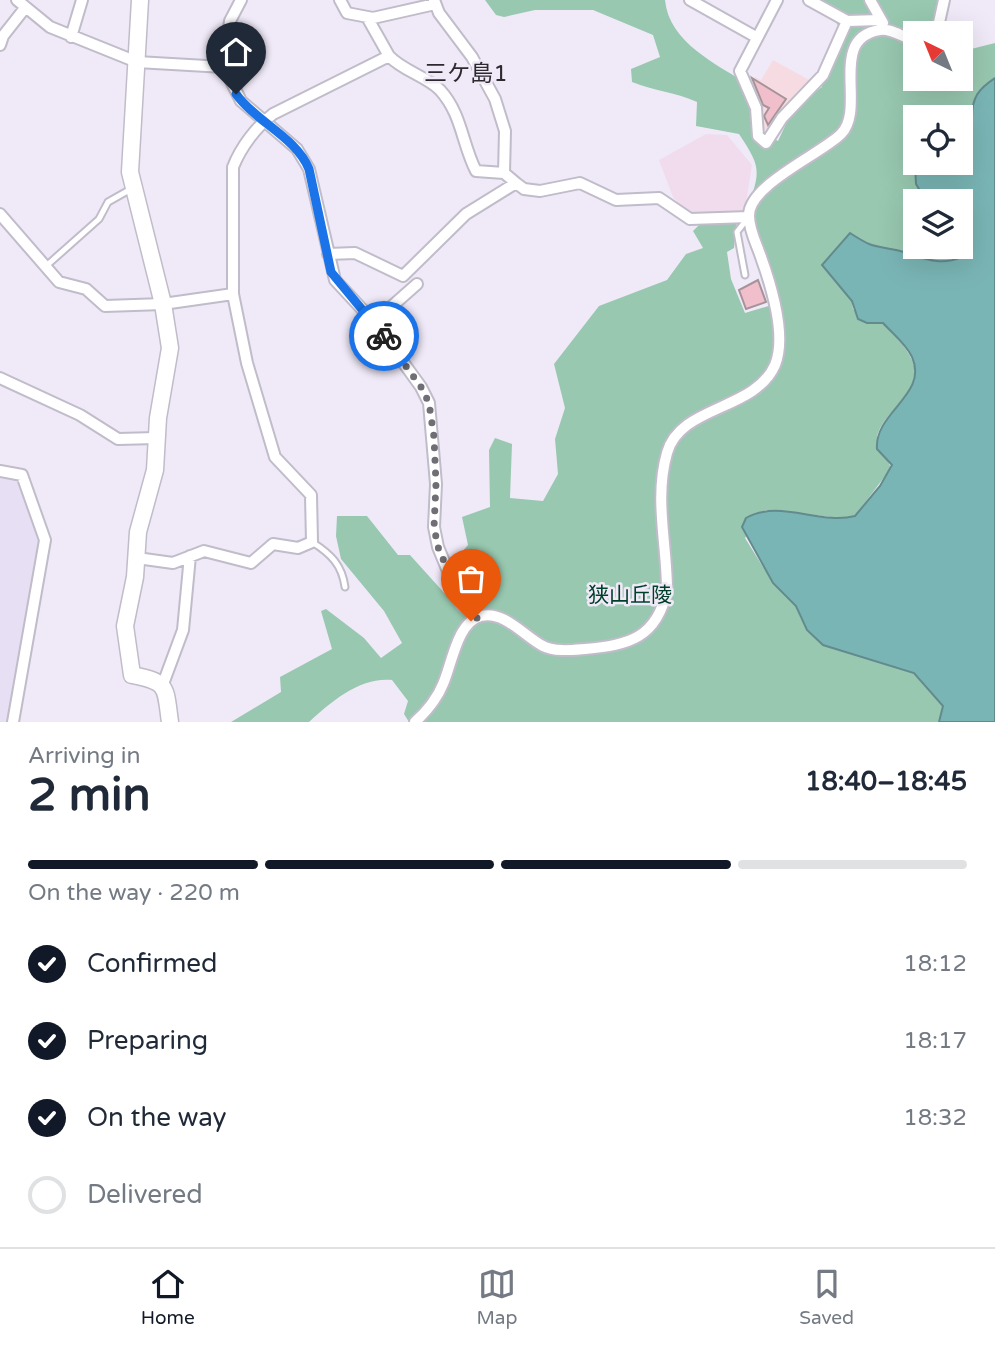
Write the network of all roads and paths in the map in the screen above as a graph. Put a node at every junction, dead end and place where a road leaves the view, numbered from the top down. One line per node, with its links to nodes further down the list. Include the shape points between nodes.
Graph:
1 (82, 0): 18 (street)
2 (139, 0): 22 (street)
3 (241, 0): 23 (street, via 230,21)
4 (340, 0): 12 (street, via 347,13)
5 (690, 0): 19 (street)
6 (777, 0): 19 (street)
7 (809, 0): 15 (street)
8 (870, 0): 13 (street)
9 (944, 0): 14 (street)
10 (435, 2): 12 (street); 25 (street, via 495,99 505,131)
11 (21, 4): 18 (street); 20 (street)
12 (368, 17): 21 (street)
13 (880, 20): 15 (street); 16 (street)
14 (939, 21)
15 (846, 22): 19 (street, via 823,75 782,118 766,143 758,136 756,108 740,71)
16 (890, 30): 17 (street); 29 (street, via 869,34 855,49 849,69 849,124 832,142 758,195)
17 (903, 35)
18 (71, 37): 22 (street)
19 (756, 37)
20 (0, 45)
21 (389, 56): 24 (street, via 292,102); 25 (street, via 446,97 463,128 476,171)
22 (137, 62): 23 (street); 27 (street, via 129,158)
23 (224, 67): 24 (street, via 236,94)
24 (262, 122): 30 (street, via 297,149 306,162); 34 (street, via 233,167)
25 (504, 173): 26 (street)
26 (516, 183): 29 (street, via 540,191 580,183 616,200 659,198 690,219); 30 (street, via 466,214 404,276 355,253)
27 (132, 188): 31 (lane, via 108,202 99,219); 35 (street)
28 (0, 214): 31 (street)
29 (749, 216): 32 (lane, via 737,232); 44 (street, via 775,302 778,353 774,366 755,389 693,421 671,441 660,495 667,590 659,615 646,632 623,645 560,650 544,646 493,615)
30 (328, 254): 36 (street, via 335,280)
31 (45, 267): 35 (street, via 59,282 86,289 105,306)
32 (745, 275)
33 (416, 284): 36 (street)
34 (233, 295): 35 (street); 40 (street, via 247,363 275,457 311,495)
35 (163, 304): 38 (street, via 170,348)
36 (374, 322): 44 (street, via 429,403 438,547 462,605)
37 (0, 378): 38 (street, via 80,415 118,439)
38 (156, 438): 42 (street, via 155,470 140,524)
39 (0, 471): 46 (street, via 22,475 45,540)
40 (312, 542): 41 (street, via 298,548 272,544 251,563 204,551); 43 (lane, via 330,554 343,572)
41 (190, 556): 42 (street, via 173,563); 45 (street, via 183,630)
42 (137, 558): 45 (street, via 125,626 132,675)
43 (345, 587)
44 (481, 616): 48 (street, via 465,627 443,685)
45 (163, 684): 47 (street)
46 (13, 722)
47 (170, 722)
48 (415, 722)

